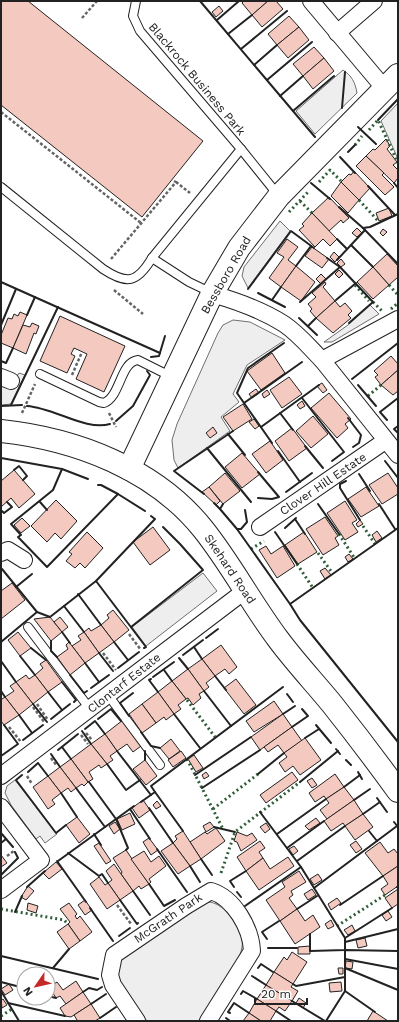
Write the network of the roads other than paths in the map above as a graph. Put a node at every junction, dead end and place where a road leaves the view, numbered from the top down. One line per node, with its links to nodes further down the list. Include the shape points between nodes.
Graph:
1 (136, 1): 6 (lane, Blackrock Business Park, via 133,16 140,31)
2 (311, 1): 4 (street)
3 (374, 1): 4 (street)
4 (337, 33): 5 (street)
5 (391, 82): 8 (main road, Bessboro Road)
6 (241, 149): 8 (lane, Blackrock Business Park); 9 (lane, Blackrock Business Park)
7 (1, 187): 9 (lane, Blackrock Business Park, via 103,269 118,278 127,280 143,273)
8 (279, 196): 10 (main road, Bessboro Road, via 240,248)
9 (152, 258): 10 (lane)
10 (212, 294): 12 (street, via 248,306 283,323); 14 (main road, Bessboro Road)
11 (398, 320): 12 (street)
12 (322, 360): 16 (street)
13 (40, 374): 14 (lane, via 104,403 112,398 130,362 138,360)
14 (173, 377): 18 (main road, Bessboro Road)
15 (1, 431): 18 (main road, Skehard Road, via 22,433 67,444)
16 (385, 441): 17 (street); 19 (street, Clover Hill Estate)
17 (398, 455)
18 (129, 468): 22 (main road, Skehard Road, via 163,490 202,528)
19 (260, 527)
20 (1, 553): 21 (street, via 8,550)
21 (24, 560)
22 (246, 590): 24 (street, Clontarf Estate); 28 (main road, Skehard Road, via 278,640 363,743)
23 (28, 627): 25 (lane)
24 (108, 696): 25 (street, Clontarf Estate); 26 (lane)
25 (90, 709): 27 (street, Clontarf Estate)
26 (160, 765)
27 (1, 776)
28 (398, 791)
29 (1, 807): 30 (street, via 41,860)
30 (1, 890)
31 (137, 1021): 32 (street, McGrath Park, via 113,985 110,975 114,955 193,901 212,891 227,899 249,930 252,951)
32 (208, 1021)

